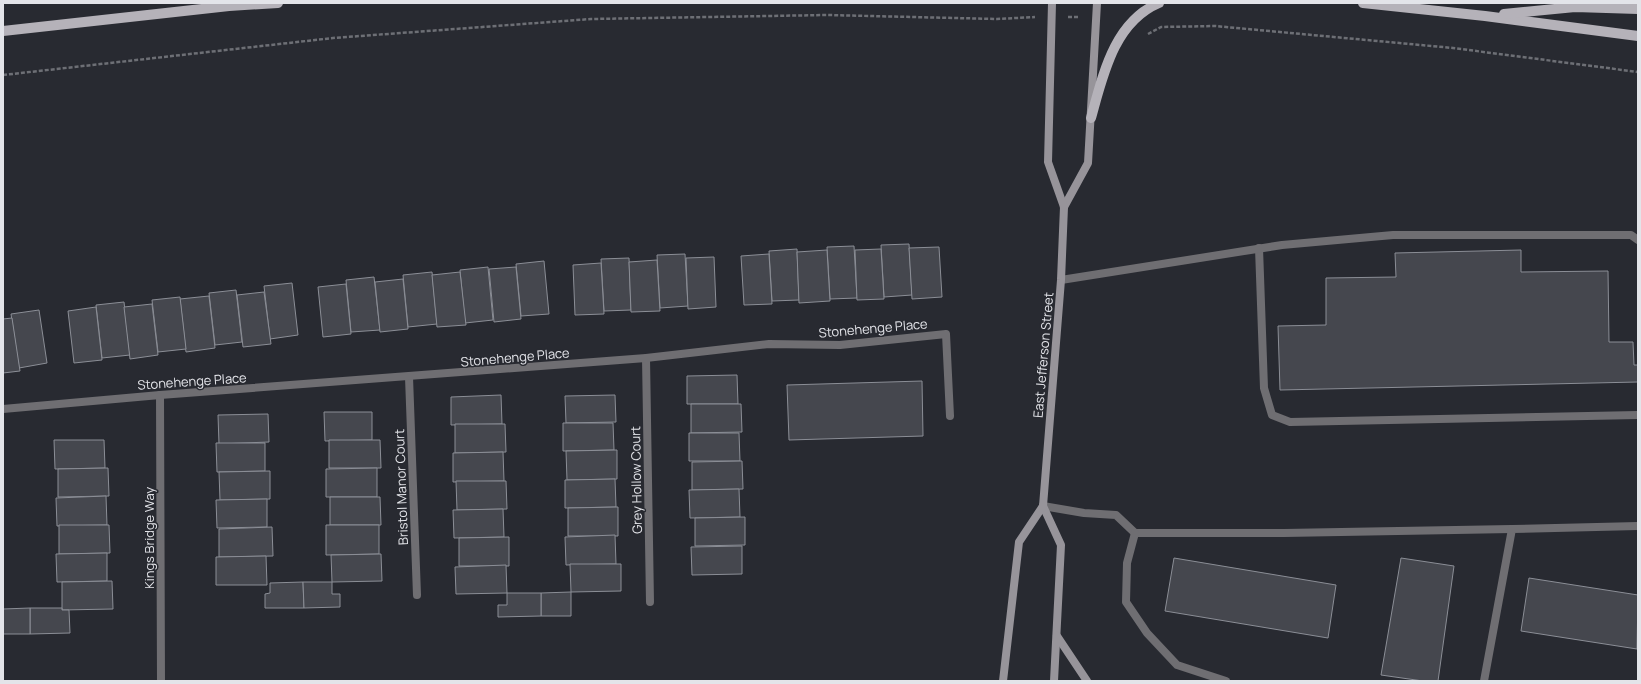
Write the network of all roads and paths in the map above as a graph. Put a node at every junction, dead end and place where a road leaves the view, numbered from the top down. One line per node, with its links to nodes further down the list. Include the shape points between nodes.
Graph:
1 (278, 3): 9 (main road)
2 (1052, 3): 15 (street, East Jefferson Street, via 1048,162)
3 (1097, 3): 14 (street, East Jefferson Street)
4 (1158, 3): 14 (main road, via 1130,22 1123,31 1104,71)
5 (1364, 3): 7 (main road)
6 (1638, 9): 7 (main road, via 1576,7)
7 (1484, 16): 10 (main road)
8 (1026, 17): 13 (path, via 997,19 827,15 591,19 333,38)
9 (3, 31)
10 (1638, 36)
11 (1141, 38): 12 (path, via 1161,27 1215,26 1453,48)
12 (1638, 72)
13 (3, 75)
14 (1091, 118): 15 (street, East Jefferson Street, via 1088,163)
15 (1064, 207): 18 (street, East Jefferson Street)
16 (1638, 240): 17 (street, via 1631,235 1394,235)
17 (1259, 248): 18 (street); 23 (street, via 1264,388 1272,414 1290,422)
18 (1061, 280): 25 (street, East Jefferson Street)
19 (646, 358): 20 (street, Stonehenge Place); 24 (street, Stonehenge Place, via 769,344 840,345 946,334); 30 (street, Grey Hollow Court)
20 (409, 377): 21 (street, Stonehenge Place); 29 (street, Bristol Manor Court)
21 (160, 395): 22 (street, Stonehenge Place); 32 (street, Kings Bridge Way)
22 (3, 409)
23 (1638, 415)
24 (950, 416)
25 (1043, 506): 28 (street, via 1116,515); 31 (street, East Jefferson Street, via 1061,545); 33 (street, East Jefferson Street, via 1019,542)
26 (1638, 526): 27 (street)
27 (1512, 529): 28 (street); 37 (street)
28 (1135, 533): 36 (street, via 1127,563 1126,602 1148,633 1177,665)
29 (417, 595)
30 (650, 602)
31 (1057, 636): 34 (street, East Jefferson Street); 35 (street)
32 (161, 681)
33 (1004, 681)
34 (1054, 681)
35 (1087, 681)
36 (1226, 681)
37 (1484, 681)

